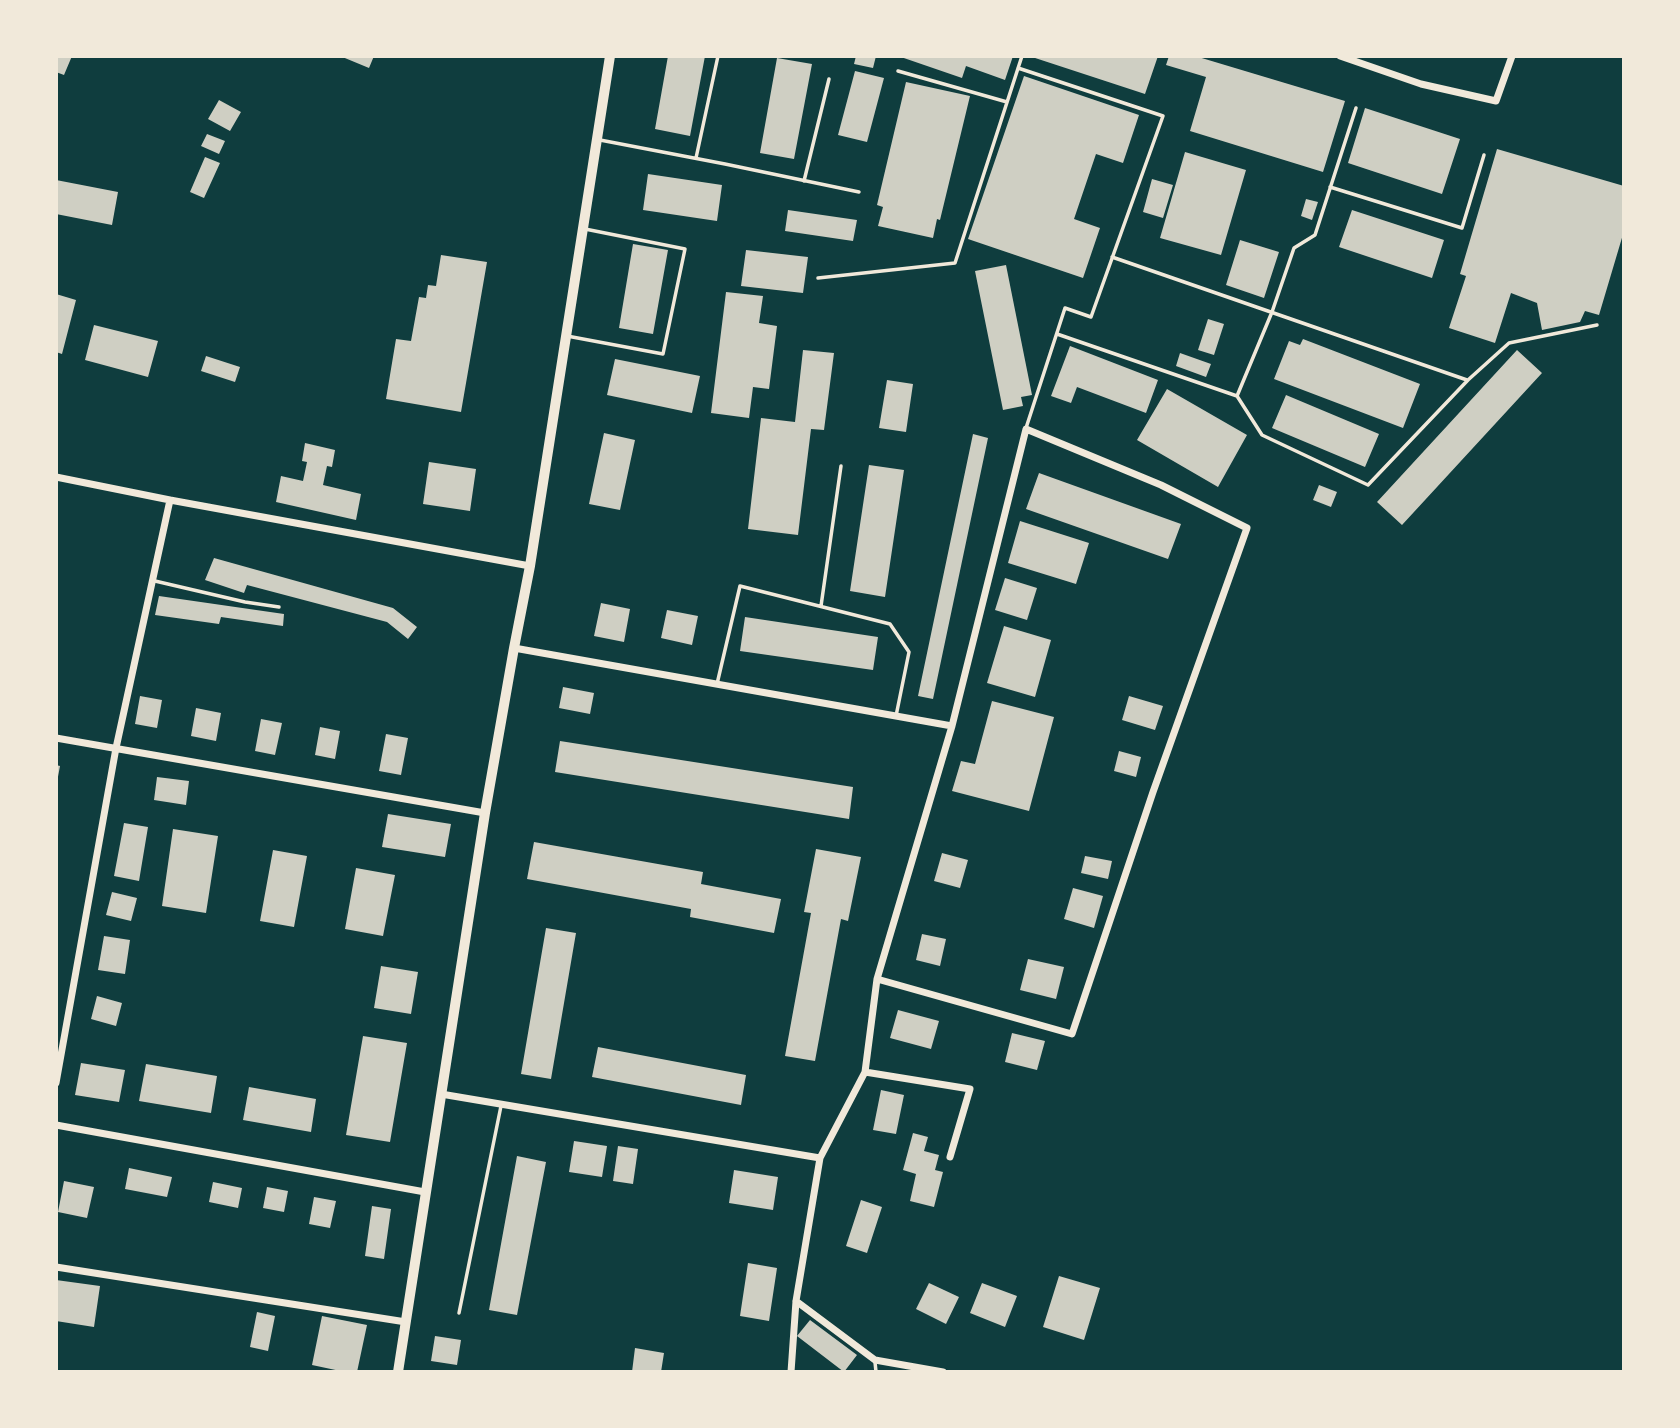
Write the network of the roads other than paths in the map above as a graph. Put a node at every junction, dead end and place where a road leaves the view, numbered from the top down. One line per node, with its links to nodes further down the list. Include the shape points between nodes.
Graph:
1 (610, 56): 11 (main road)
2 (718, 56): 13 (lane)
3 (1022, 56): 6 (lane)
4 (1340, 56): 5 (street, via 1421,84 1496,101)
5 (1512, 56)
6 (1018, 68): 9 (lane); 18 (lane, via 1163,116)
7 (898, 71): 9 (lane)
8 (829, 79): 14 (lane)
9 (1007, 102): 19 (lane, via 955,263)
10 (1356, 108): 15 (lane)
11 (597, 139): 13 (lane); 17 (main road)
12 (1484, 156): 15 (lane, via 1462,228)
13 (696, 158): 14 (lane)
14 (804, 181): 16 (lane)
15 (1331, 187): 20 (lane, via 1315,235 1294,248)
16 (859, 192)
17 (583, 228): 23 (main road); 23 (lane, via 685,249 663,354)
18 (1112, 257): 20 (lane); 22 (lane, via 1091,317 1065,309)
19 (818, 278)
20 (1272, 312): 24 (lane); 25 (lane)
21 (1597, 325): 24 (lane, via 1509,343)
22 (1057, 334): 25 (lane); 26 (lane)
23 (566, 336): 30 (main road)
24 (1468, 380): 25 (lane, via 1368,485 1262,435)
25 (1237, 396)
26 (1026, 429): 37 (street); 41 (street, via 1161,485 1247,528 1072,1034)
27 (841, 466): 32 (lane)
28 (56, 477): 29 (street)
29 (170, 500): 30 (street); 31 (street)
30 (530, 566): 34 (main road)
31 (153, 580): 33 (lane); 39 (street)
32 (821, 606): 35 (lane, via 740,586); 36 (lane, via 890,624 909,652)
33 (279, 607)
34 (514, 648): 35 (street); 40 (main road)
35 (717, 684): 36 (street)
36 (895, 716): 37 (street)
37 (952, 726): 41 (street)
38 (56, 738): 39 (street)
39 (116, 748): 40 (street); 43 (street)
40 (485, 813): 44 (main road)
41 (877, 979): 42 (street)
42 (865, 1072): 47 (street, via 970,1089); 48 (street)
43 (56, 1083)
44 (441, 1094): 45 (street); 49 (main road)
45 (501, 1104): 48 (street); 52 (lane)
46 (56, 1125): 49 (street)
47 (950, 1157)
48 (821, 1158): 51 (street)
49 (425, 1192): 53 (main road)
50 (56, 1267): 53 (street)
51 (796, 1301): 54 (street); 56 (street)
52 (459, 1313)
53 (406, 1322): 55 (main road)
54 (875, 1360): 57 (lane); 58 (street)
55 (398, 1372)
56 (791, 1372)
57 (876, 1372)
58 (943, 1372)

